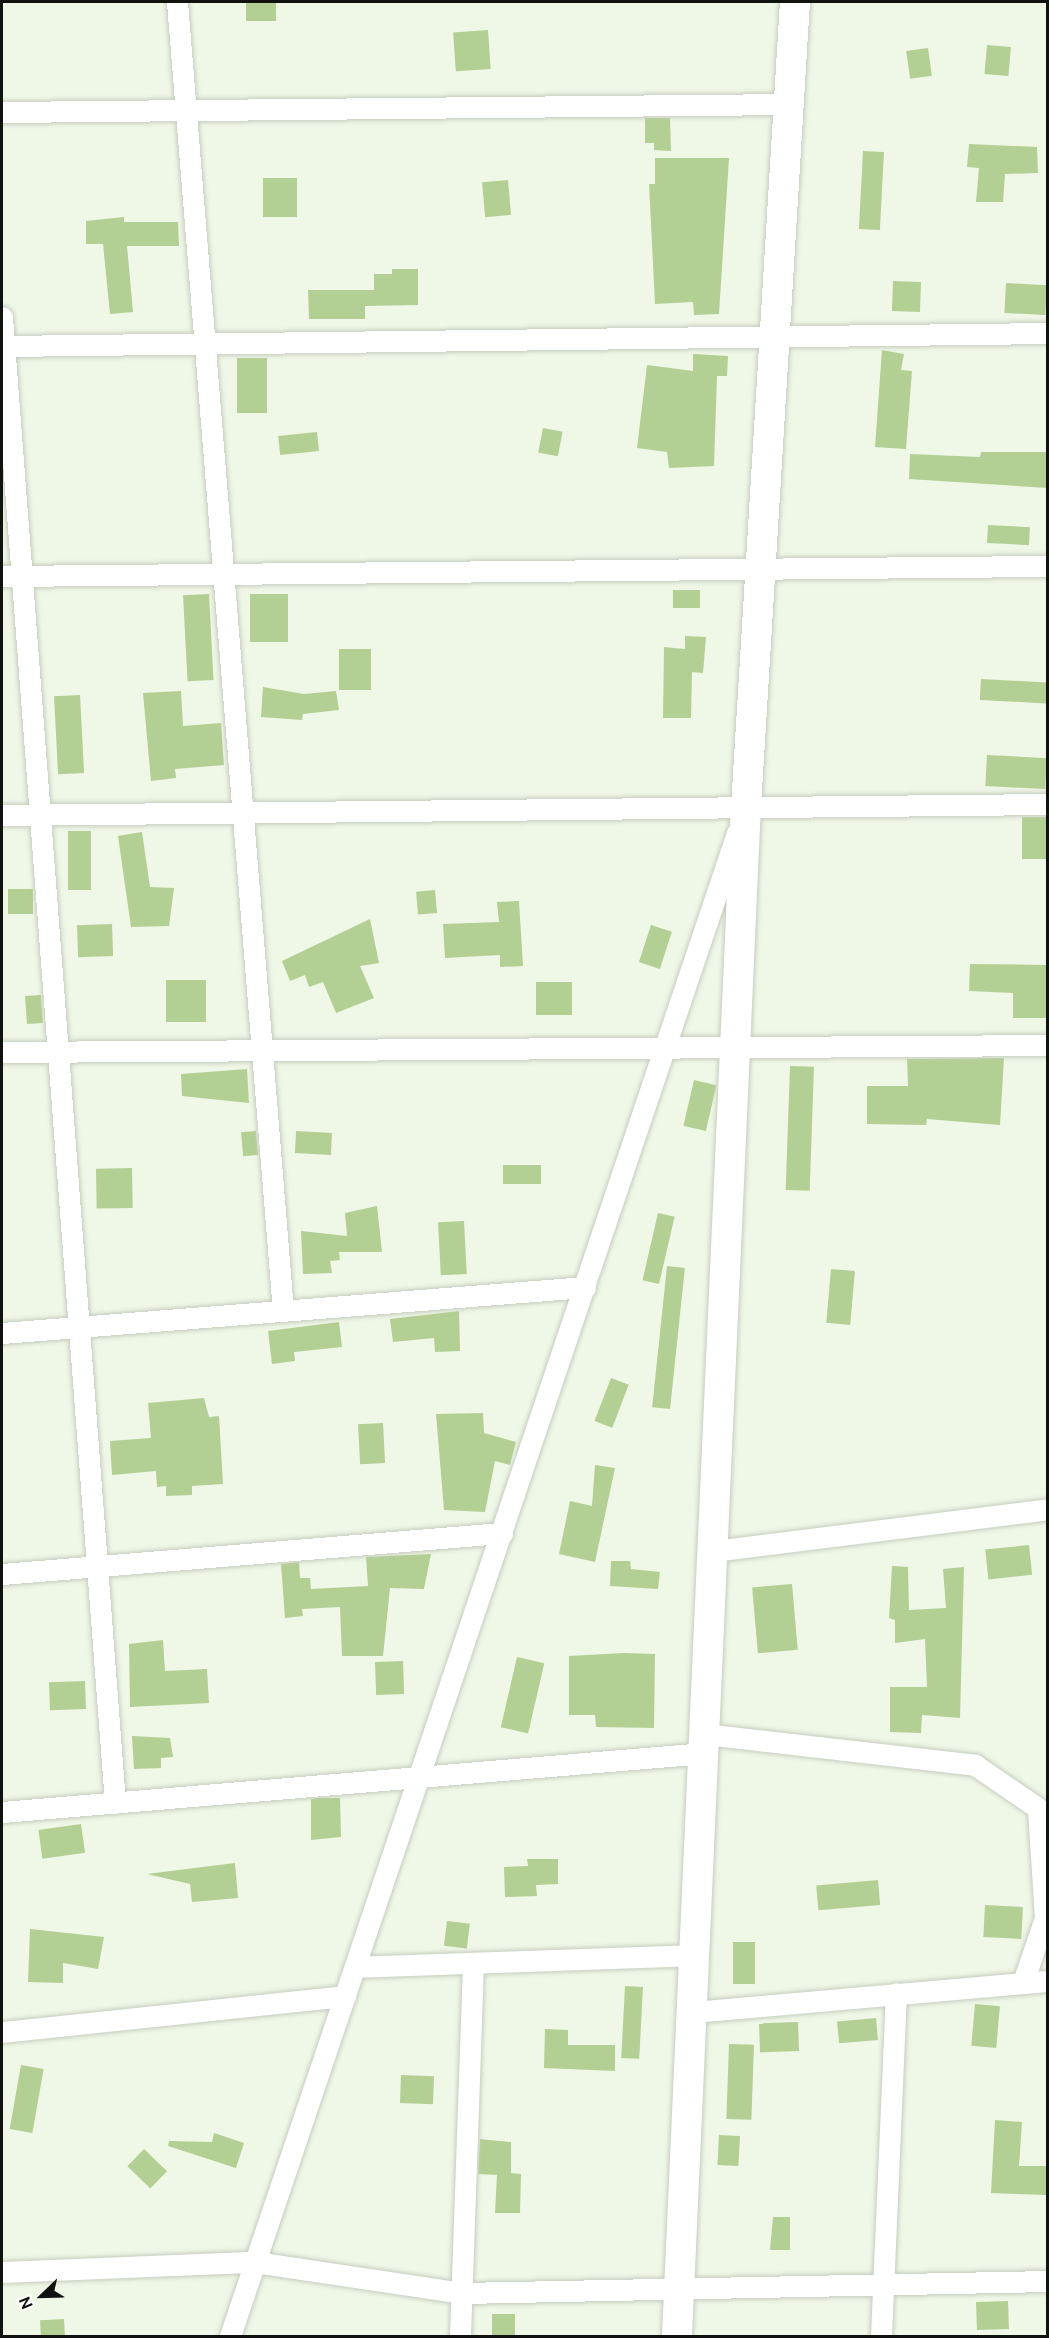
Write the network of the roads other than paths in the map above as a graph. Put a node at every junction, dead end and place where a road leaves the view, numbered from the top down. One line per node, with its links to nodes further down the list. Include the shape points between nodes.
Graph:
1 (177, 2): 4 (street)
2 (795, 2): 3 (main road)
3 (788, 104): 4 (street); 8 (main road)
4 (185, 110): 5 (street); 9 (street)
5 (2, 112)
6 (2, 317): 10 (street)
7 (1047, 333): 8 (street)
8 (775, 337): 9 (street); 12 (main road)
9 (204, 344): 10 (street); 13 (street)
10 (3, 346): 14 (street)
11 (1047, 566): 12 (street)
12 (760, 569): 13 (street); 16 (main road)
13 (223, 574): 14 (street); 17 (street)
14 (11, 576): 18 (street)
15 (1047, 804): 16 (street)
16 (746, 807): 17 (street); 21 (main road); 22 (street)
17 (243, 812): 18 (street); 23 (street)
18 (40, 814): 19 (street); 25 (street)
19 (2, 815)
20 (1047, 1045): 21 (street)
21 (735, 1047): 22 (street); 32 (main road)
22 (666, 1048): 23 (street); 26 (street)
23 (261, 1051): 25 (street); 27 (street)
24 (2, 1052): 25 (street)
25 (58, 1052): 28 (street)
26 (585, 1287): 27 (street); 31 (street)
27 (283, 1311): 28 (street)
28 (79, 1326): 29 (street); 33 (street)
29 (2, 1332)
30 (1047, 1509): 32 (street)
31 (502, 1533): 33 (street); 36 (street)
32 (713, 1551): 35 (main road)
33 (97, 1566): 34 (street); 37 (street)
34 (2, 1574)
35 (704, 1744): 36 (street); 39 (street, via 975,1765); 40 (main road)
36 (419, 1777): 37 (street); 42 (street)
37 (115, 1803): 38 (street)
38 (2, 1812)
39 (1043, 1812): 44 (street, via 1045,1918)
40 (695, 1955): 41 (street); 47 (main road)
41 (473, 1963): 42 (street); 54 (street)
42 (355, 1967): 46 (street)
43 (1047, 1981): 44 (street)
44 (1023, 1982): 45 (street)
45 (896, 1994): 47 (street); 52 (street)
46 (345, 1996): 48 (street); 49 (street)
47 (692, 2012): 53 (main road)
48 (2, 2032)
49 (255, 2262): 50 (street); 54 (street); 55 (street)
50 (2, 2272)
51 (1047, 2281): 52 (street)
52 (884, 2286): 53 (street); 58 (street)
53 (679, 2290): 54 (street); 57 (main road)
54 (462, 2293): 56 (street)
55 (230, 2337)
56 (460, 2337)
57 (677, 2337)
58 (881, 2337)

